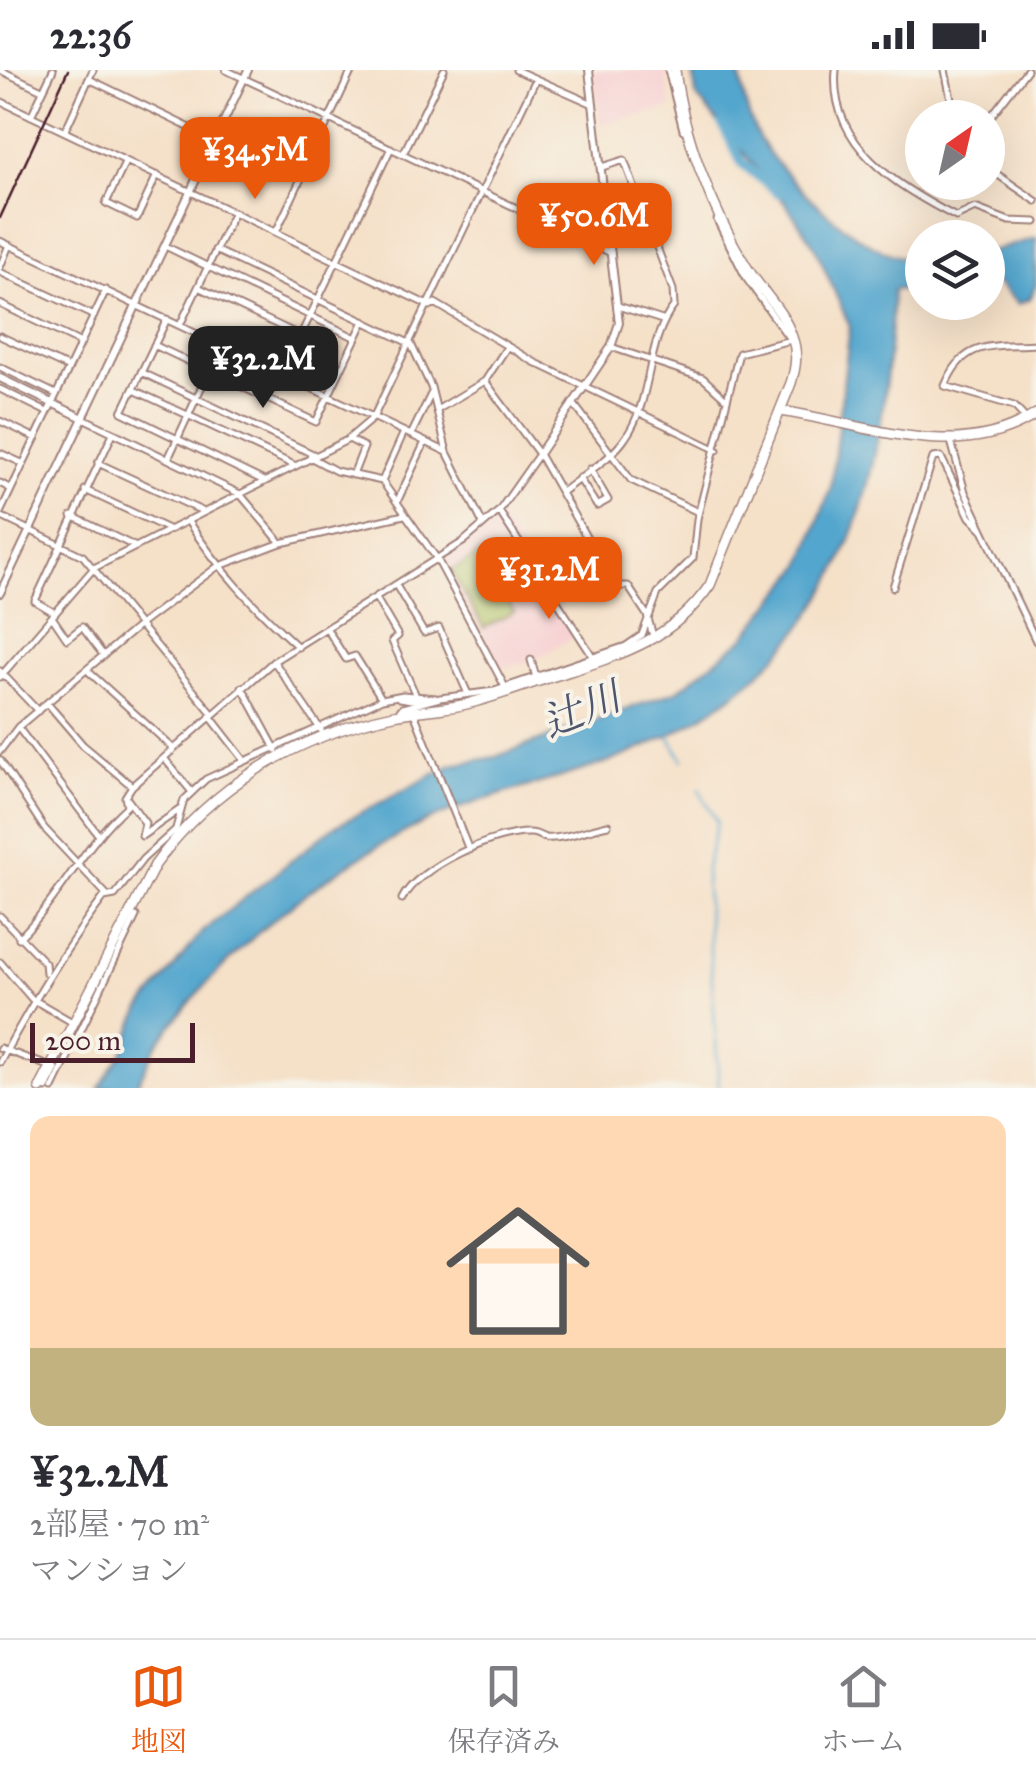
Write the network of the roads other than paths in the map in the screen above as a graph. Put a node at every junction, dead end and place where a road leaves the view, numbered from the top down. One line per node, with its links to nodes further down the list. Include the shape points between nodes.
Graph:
1 (53, 70): 17 (street)
2 (93, 70): 14 (street)
3 (226, 70): 15 (street)
4 (248, 70): 15 (street)
5 (352, 70): 23 (street)
6 (444, 70): 27 (street)
7 (516, 70): 16 (street)
8 (588, 70): 21 (street)
9 (672, 70): 62 (main road, via 718,207)
10 (836, 70): 36 (street, via 837,109 847,133 916,197 956,217 976,208 1009,221)
11 (945, 70): 18 (street)
12 (1027, 70): 19 (street)
13 (5, 71): 17 (street)
14 (89, 79): 24 (street); 25 (street)
15 (244, 79): 23 (street); 25 (street)
16 (536, 79): 21 (street); 33 (street)
17 (43, 90): 22 (street)
18 (951, 100)
19 (1004, 100)
20 (0, 101): 22 (street)
21 (593, 104): 29 (street)
22 (32, 116): 24 (street)
23 (330, 120): 26 (street); 37 (street)
24 (64, 131): 28 (street)
25 (215, 140): 32 (street)
26 (391, 148): 27 (street); 43 (street)
27 (403, 154): 33 (street)
28 (126, 160): 30 (street); 30 (street, via 106,204 137,218)
29 (602, 166): 42 (street); 56 (street, via 624,160 631,174 673,290 674,306)
30 (157, 175): 32 (street)
31 (1005, 180): 34 (street)
32 (191, 191): 35 (street); 40 (street)
33 (484, 192): 42 (street); 51 (street)
34 (1036, 201)
35 (234, 212): 37 (street); 41 (street)
36 (1036, 222)
37 (276, 232): 43 (street)
38 (0, 241): 39 (street)
39 (10, 246): 45 (street); 47 (street)
40 (165, 246): 44 (street); 50 (street)
41 (216, 250): 44 (street); 48 (street)
42 (610, 253): 52 (street)
43 (336, 260): 48 (street); 51 (street)
44 (208, 267): 46 (street); 54 (street)
45 (0, 270): 53 (street)
46 (198, 287): 58 (street); 60 (street)
47 (106, 290): 50 (street); 53 (street)
48 (318, 299): 54 (street); 57 (street)
49 (0, 304): 63 (street)
50 (137, 305): 55 (street); 93 (street)
51 (430, 306): 64 (street); 68 (street, via 453,312)
52 (618, 306): 56 (street); 69 (street)
53 (94, 316): 63 (street)
54 (310, 316): 60 (street); 61 (street)
55 (166, 319): 58 (street); 66 (street)
56 (662, 320): 70 (street)
57 (364, 321): 61 (street); 64 (street)
58 (180, 326): 67 (street)
59 (0, 336): 72 (street)
60 (300, 336): 75 (street)
61 (356, 338): 82 (street)
62 (792, 339): 84 (street, via 740,353); 89 (main road, via 796,363)
63 (81, 343): 72 (street)
64 (411, 344): 81 (street); 94 (street)
65 (1036, 344): 92 (street, via 975,348 945,386)
66 (154, 345): 73 (street); 74 (street)
67 (221, 345): 73 (street); 75 (street)
68 (507, 347): 77 (street); 78 (street)
69 (612, 347): 70 (street); 78 (street)
70 (653, 360): 84 (street, via 703,378); 88 (street)
71 (0, 367): 85 (street)
72 (69, 368): 85 (street)
73 (209, 371): 82 (street, via 316,422); 83 (street)
74 (142, 372): 80 (street); 83 (street)
75 (282, 374): 82 (street)
76 (0, 378): 85 (street)
77 (485, 381): 87 (street); 107 (street)
78 (586, 384): 86 (street); 88 (street)
79 (0, 389): 90 (street)
80 (133, 389): 91 (street); 100 (street, via 122,412)
81 (432, 391): 87 (street); 97 (street)
82 (328, 396): 94 (street)
83 (196, 398): 91 (street); 108 (street)
84 (725, 398): 103 (street)
85 (54, 399): 90 (street); 93 (street)
86 (573, 403): 104 (street); 107 (street)
87 (437, 410): 106 (street)
88 (636, 411): 103 (street); 104 (street, via 625,439)
89 (780, 411): 101 (main road); 151 (main road, via 710,585)
90 (48, 412): 98 (street)
91 (188, 415): 100 (street); 112 (street)
92 (1031, 417): 101 (main road, via 979,438)
93 (83, 418): 96 (street); 133 (street)
94 (374, 418): 97 (street); 99 (street)
95 (0, 420): 98 (street)
96 (113, 432): 109 (street); 110 (street)
97 (408, 434): 102 (street); 117 (street)
98 (36, 438): 111 (street)
99 (349, 439): 108 (street); 114 (street, via 364,447)
100 (177, 440): 109 (street); 116 (street)
101 (951, 441): 134 (street)
102 (426, 442): 106 (street); 123 (street)
103 (717, 450): 126 (street)
104 (611, 451): 113 (street); 126 (street, via 631,480)
105 (0, 452): 111 (street)
106 (448, 452): 131 (street)
107 (539, 454): 121 (street); 125 (street)
108 (313, 456): 112 (street); 114 (street)
109 (168, 459): 122 (street)
110 (98, 463): 120 (street); 124 (street)
111 (24, 464): 119 (street)
112 (294, 465): 116 (street)
113 (590, 469): 115 (street); 115 (street, via 608,500 598,506)
114 (352, 474): 117 (street)
115 (579, 478): 121 (street)
116 (264, 481): 122 (street)
117 (382, 481): 123 (street)
118 (0, 483): 119 (street)
119 (12, 489): 127 (street)
120 (85, 490): 129 (street); 132 (street)
121 (560, 493): 137 (street)
122 (240, 494): 124 (street); 136 (street)
123 (397, 502): 128 (street)
124 (202, 511): 130 (street)
125 (499, 511): 131 (street); 141 (street)
126 (698, 512): 148 (street, via 693,558)
127 (0, 514): 133 (street)
128 (404, 515): 136 (street); 139 (street)
129 (72, 516): 135 (street); 138 (street)
130 (187, 520): 132 (street); 140 (street)
131 (483, 524): 139 (street)
132 (168, 529): 138 (street)
133 (30, 530): 135 (street); 145 (street)
134 (982, 530): 144 (street, via 941,457 933,458); 152 (street)
135 (59, 543): 142 (street); 147 (street, via 34,601)
136 (281, 543): 140 (street)
137 (590, 544): 141 (street); 148 (street, via 614,586 628,586)
138 (134, 546): 142 (street)
139 (437, 559): 143 (street); 163 (street)
140 (217, 567): 149 (street); 153 (street)
141 (535, 567): 156 (street)
142 (94, 568): 147 (street); 149 (street)
143 (397, 587): 146 (street); 165 (street, via 424,634 440,628)
144 (894, 588)
145 (0, 594)
146 (377, 600): 150 (street); 167 (street, via 398,636 392,640)
147 (54, 615): 155 (street, via 67,639 82,627); 160 (street)
148 (646, 615): 151 (street); 154 (street, via 642,635)
149 (142, 623): 155 (street); 176 (street)
150 (326, 628): 153 (street); 169 (street, via 346,659 355,656)
151 (654, 640): 154 (street); 161 (main road)
152 (1036, 641)
153 (298, 646): 158 (street)
154 (626, 646): 156 (street)
155 (105, 657): 159 (street)
156 (594, 658): 161 (street)
157 (531, 660): 161 (street)
158 (274, 662): 162 (street); 178 (street)
159 (89, 672): 172 (street); 179 (street)
160 (1, 674): 173 (street)
161 (536, 678): 163 (street); 170 (main road)
162 (242, 687): 176 (street); 181 (street)
163 (505, 687): 164 (street)
164 (494, 691): 165 (street); 170 (street)
165 (468, 694): 168 (street)
166 (392, 696): 167 (street); 169 (street); 171 (street)
167 (416, 696): 168 (street)
168 (440, 698): 171 (street)
169 (382, 699): 178 (street)
170 (484, 700): 174 (main road)
171 (426, 703): 175 (street)
172 (48, 704): 173 (street); 185 (street)
173 (38, 711): 177 (street)
174 (414, 712): 175 (main road); 193 (street)
175 (397, 714): 192 (main road, via 340,730 256,769)
176 (212, 715): 179 (street); 184 (street)
177 (20, 730): 180 (street); 191 (street)
178 (321, 730): 181 (street)
179 (174, 749): 182 (street)
180 (0, 750)
181 (276, 750): 184 (street)
182 (164, 758): 185 (street); 186 (street)
183 (0, 760): 194 (street, via 44,828)
184 (246, 762): 186 (street)
185 (132, 786): 187 (street)
186 (190, 791): 188 (street)
187 (125, 797): 188 (street, via 145,822 142,836); 191 (street, via 127,806)
188 (179, 810): 190 (street)
189 (608, 825): 193 (street)
190 (176, 830): 192 (street); 195 (street)
191 (97, 833): 194 (street)
192 (170, 844): 203 (main road, via 133,901)
193 (468, 846): 196 (street, via 417,880)
194 (77, 864): 195 (street); 199 (street, via 50,907)
195 (108, 895): 201 (street)
196 (402, 899)
197 (0, 916): 199 (street)
198 (136, 916): 207 (street)
199 (19, 938): 201 (street, via 45,963)
200 (0, 962): 202 (street)
201 (47, 976): 202 (street)
202 (32, 999): 203 (street); 204 (street)
203 (73, 1023): 206 (main road)
204 (3, 1049): 205 (street); 206 (street)
205 (0, 1062)
206 (50, 1068): 207 (main road)
207 (46, 1088)

